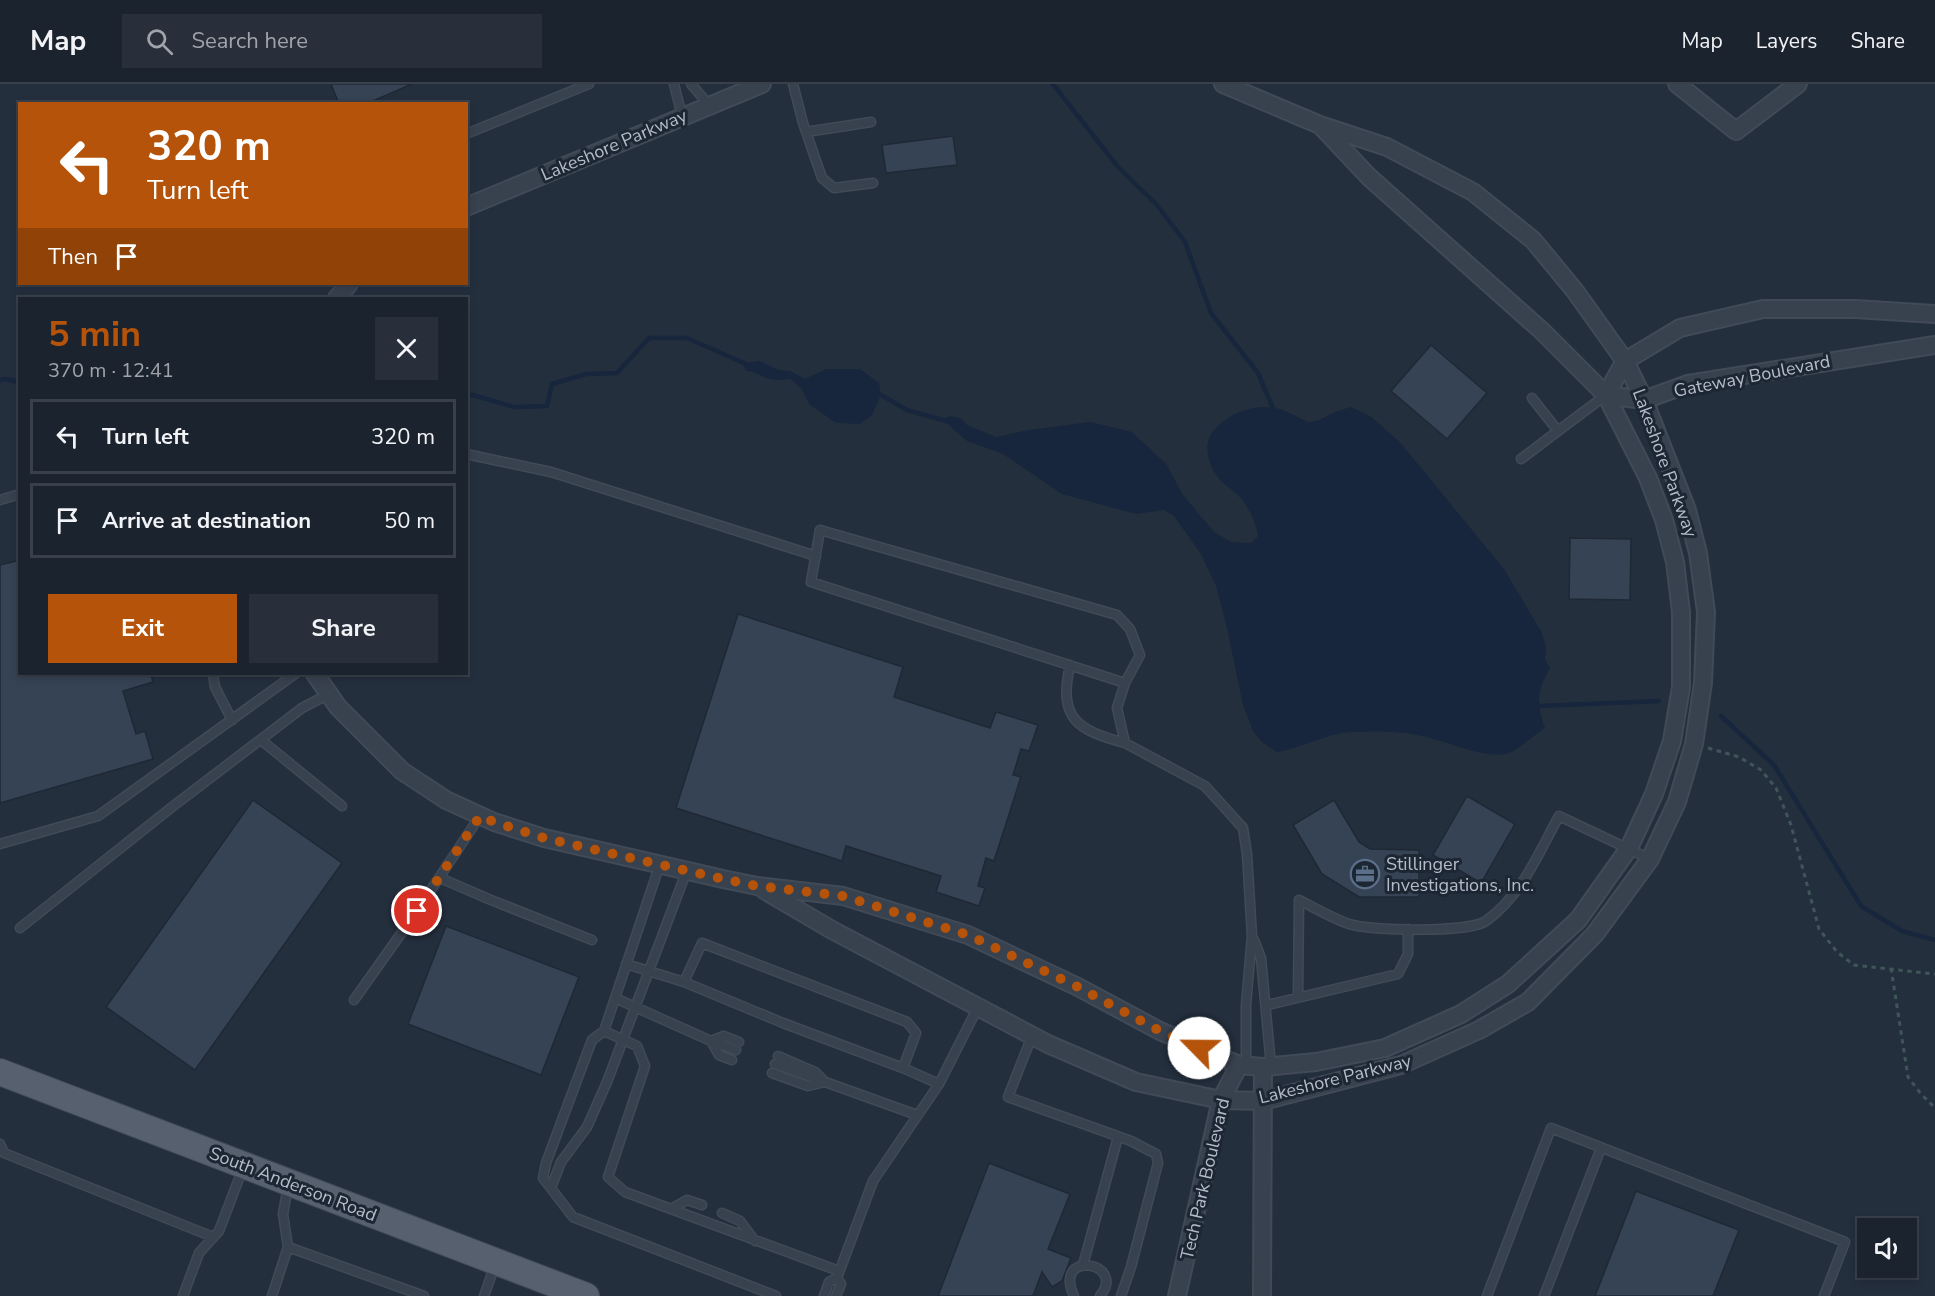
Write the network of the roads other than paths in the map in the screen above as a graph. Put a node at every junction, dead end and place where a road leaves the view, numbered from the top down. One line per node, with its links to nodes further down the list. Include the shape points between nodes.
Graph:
1 (589, 84): 14 (lane)
2 (674, 84): 10 (lane)
3 (692, 84): 9 (lane)
4 (762, 84): 9 (street, Lakeshore Parkway)
5 (793, 84): 13 (lane)
6 (1223, 84): 12 (street, Lakeshore Parkway)
7 (1677, 84): 8 (street, via 1736,131)
8 (1798, 84)
9 (709, 105): 10 (street, Lakeshore Parkway)
10 (682, 116): 16 (street, Lakeshore Parkway)
11 (871, 122): 13 (lane)
12 (1320, 125): 21 (street, Lakeshore Parkway, via 1387,147 1473,192 1533,240); 22 (street, Lakeshore Parkway, via 1369,177 1542,331)
13 (806, 132): 15 (lane, via 822,178 834,188)
14 (468, 133)
15 (873, 183)
16 (468, 206)
17 (348, 285): 18 (street)
18 (338, 297)
19 (1935, 314): 21 (street, via 1763,309 1680,328)
20 (1935, 345): 24 (street, Gateway Boulevard, via 1688,384)
21 (1625, 361): 22 (street); 24 (street, Lakeshore Parkway)
22 (1606, 395): 24 (street, Gateway Boulevard); 25 (lane); 43 (street, Lakeshore Parkway, via 1648,478 1664,520 1675,562 1681,612 1681,687 1672,741 1654,794)
23 (1532, 398): 25 (lane)
24 (1644, 400): 44 (street, Lakeshore Parkway, via 1687,510 1706,612 1703,683 1694,744 1677,802)
25 (1558, 431): 27 (lane)
26 (468, 454): 30 (lane, via 551,472)
27 (1521, 459)
28 (18, 495): 29 (lane)
29 (0, 500)
30 (816, 556): 31 (lane, via 811,582); 35 (lane, via 820,530 1117,615 1130,629 1140,655)
31 (1070, 665): 35 (lane); 39 (lane, via 1065,685 1067,706 1078,724 1095,735)
32 (213, 675): 37 (lane)
33 (294, 675): 37 (lane)
34 (316, 675): 36 (street, Lakeshore Parkway)
35 (1125, 683): 39 (lane, via 1117,708)
36 (329, 694): 38 (lane, via 302,708); 41 (street, Lakeshore Parkway, via 402,771 446,800)
37 (232, 720): 42 (lane, via 98,816)
38 (261, 740): 40 (lane); 49 (lane)
39 (1125, 743): 51 (lane, via 1205,786 1243,828)
40 (342, 806)
41 (480, 816): 45 (street, Lakeshore Parkway, via 544,838); 47 (lane)
42 (0, 844)
43 (1629, 848): 44 (lane); 50 (lane, via 1558,816 1522,885 1484,923); 70 (street, Lakeshore Parkway, via 1578,920 1508,984 1461,1014 1385,1048 1316,1062)
44 (1650, 859): 77 (street, Lakeshore Parkway, via 1595,934 1528,1002 1479,1030 1401,1065)
45 (660, 864): 46 (street, Lakeshore Parkway); 53 (lane)
46 (687, 870): 48 (street, Lakeshore Parkway); 54 (lane)
47 (440, 878): 52 (lane); 58 (lane)
48 (757, 886): 61 (street, Lakeshore Parkway); 69 (street, Lakeshore Parkway, via 843,896 968,935 1160,1031)
49 (20, 928)
50 (1408, 929): 56 (lane, via 1408,954 1398,974); 56 (lane, via 1351,924 1299,900)
51 (1252, 936): 60 (lane, via 1261,958); 69 (lane)
52 (592, 939)
53 (626, 964): 54 (lane); 57 (lane)
54 (648, 972): 55 (lane); 59 (lane)
55 (684, 982): 71 (lane); 71 (lane, via 702,943 907,1022 916,1033)
56 (1298, 996): 60 (lane)
57 (615, 998): 59 (lane); 62 (lane)
58 (354, 1000)
59 (636, 1005): 64 (lane); 65 (lane)
60 (1267, 1005): 70 (lane)
61 (978, 1007): 63 (street, Lakeshore Parkway); 75 (lane)
62 (604, 1031): 64 (lane); 84 (lane, via 592,1040 546,1163 543,1178)
63 (1032, 1036): 76 (street, Lakeshore Parkway, via 1136,1082); 79 (lane, via 1008,1097)
64 (622, 1041): 84 (lane, via 587,1127 561,1162); 86 (lane, via 637,1047 645,1066 608,1177 625,1192)
65 (711, 1041): 66 (lane, via 724,1036); 67 (lane, via 719,1055)
66 (737, 1046)
67 (732, 1060)
68 (776, 1060): 74 (lane)
69 (1243, 1065): 70 (street, Lakeshore Parkway); 76 (street, Tech Park Boulevard)
70 (1267, 1066): 77 (street)
71 (903, 1068): 75 (lane)
72 (0, 1072): 82 (main road, South Anderson Road)
73 (772, 1074): 74 (lane, via 808,1086)
74 (825, 1082): 78 (lane)
75 (939, 1084): 78 (lane)
76 (1221, 1100): 77 (street, Lakeshore Parkway); 107 (street, Tech Park Boulevard)
77 (1263, 1101): 108 (street)
78 (917, 1115): 93 (lane, via 873,1181)
79 (1118, 1137): 92 (lane); 106 (lane, via 1156,1154 1158,1163)
80 (0, 1144): 88 (lane, via 4,1153)
81 (1601, 1148): 109 (lane, via 1551,1128); 110 (lane); 111 (lane, via 1845,1242)
82 (244, 1165): 83 (main road, South Anderson Road); 88 (lane, via 219,1231)
83 (289, 1182): 90 (lane, via 283,1214); 91 (main road, South Anderson Road)
84 (550, 1188): 100 (lane, via 573,1217)
85 (702, 1205): 86 (lane, via 687,1200)
86 (671, 1209): 89 (lane)
87 (722, 1213): 89 (lane, via 740,1221)
88 (213, 1237): 95 (lane, via 199,1253)
89 (755, 1241): 93 (lane)
90 (288, 1247): 96 (lane); 97 (lane)
91 (496, 1262): 98 (lane); 99 (main road, South Anderson Road)
92 (1083, 1265): 94 (lane, via 1100,1270); 103 (lane, via 1070,1275)
93 (838, 1275): 101 (lane, via 829,1282); 102 (lane, via 841,1284)
94 (1105, 1287): 104 (lane); 105 (lane)
95 (183, 1296)
96 (272, 1296)
97 (424, 1296)
98 (484, 1296)
99 (586, 1296)
100 (776, 1296)
101 (824, 1296)
102 (837, 1296)
103 (1074, 1296)
104 (1100, 1296)
105 (1113, 1296)
106 (1121, 1296)
107 (1177, 1296)
108 (1262, 1296)
109 (1487, 1296)
110 (1544, 1296)
111 (1824, 1296)

